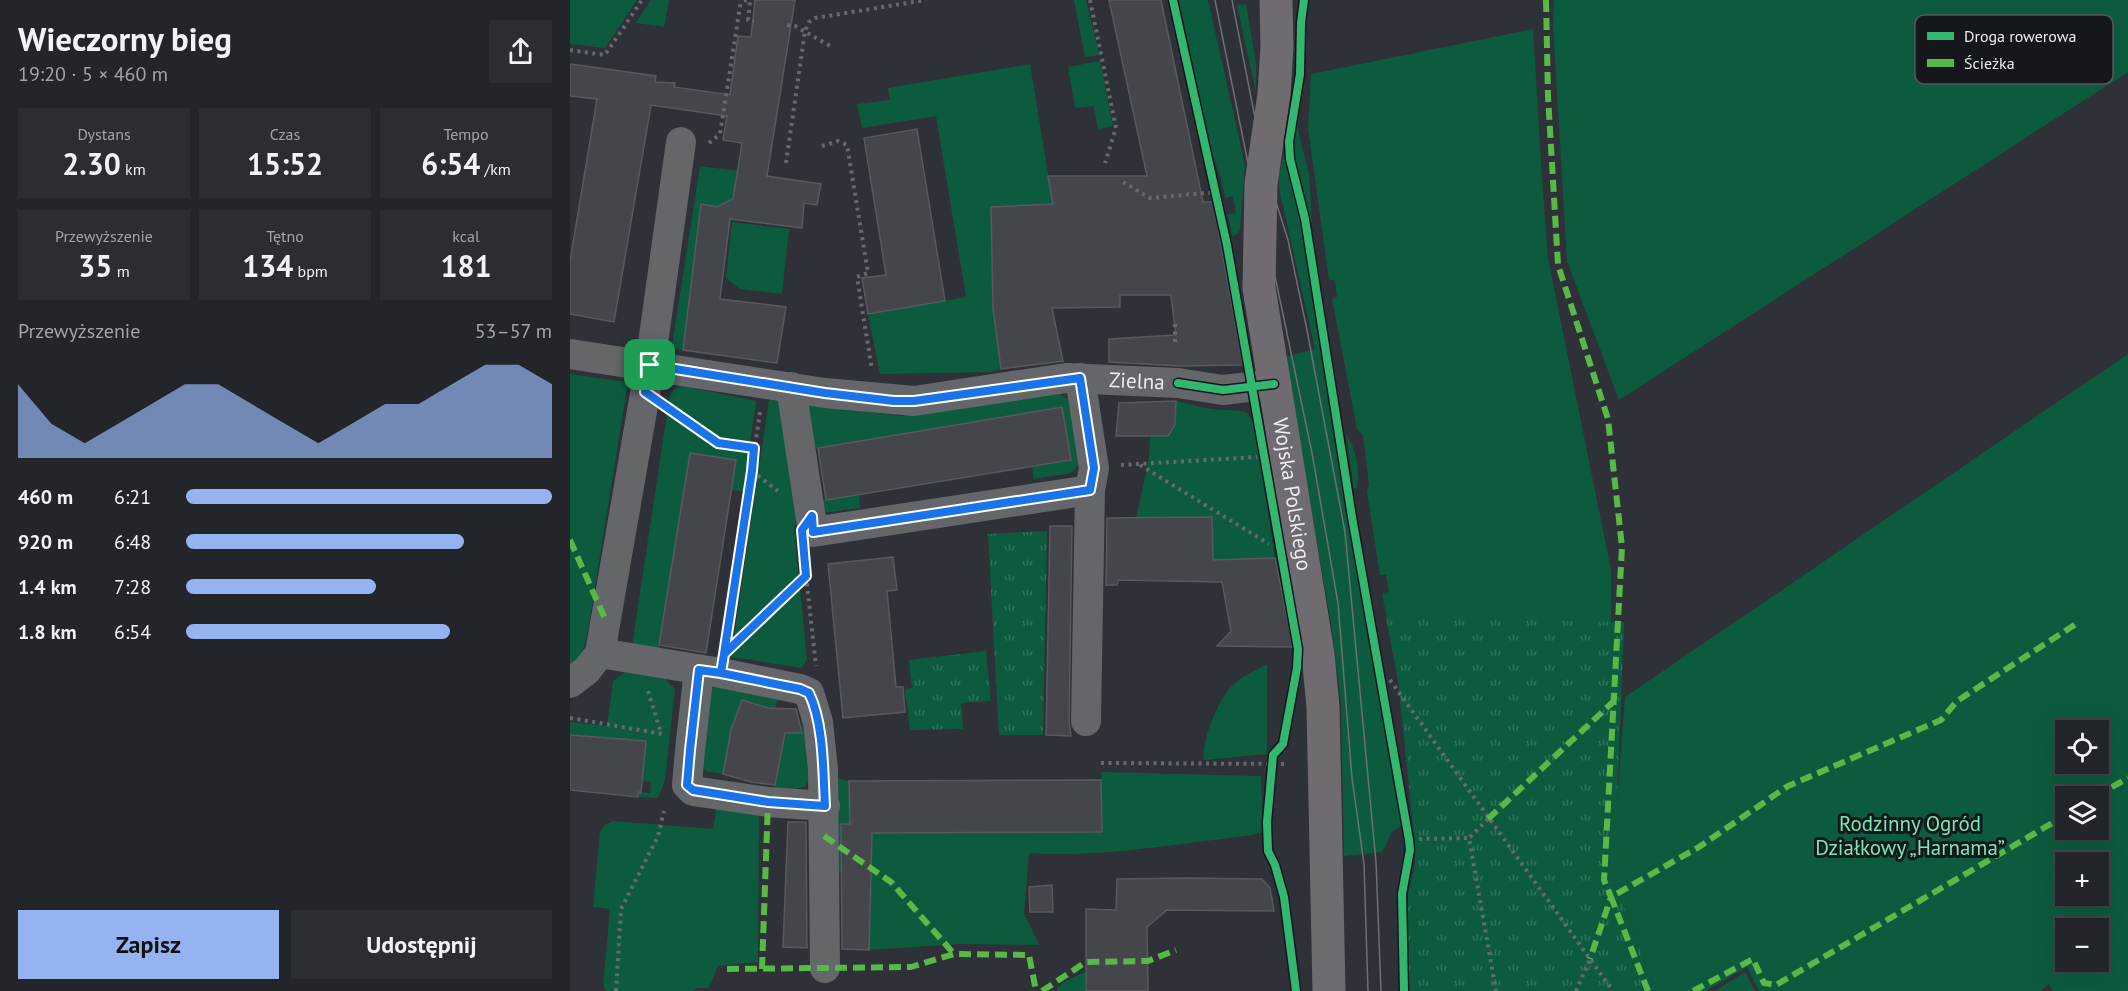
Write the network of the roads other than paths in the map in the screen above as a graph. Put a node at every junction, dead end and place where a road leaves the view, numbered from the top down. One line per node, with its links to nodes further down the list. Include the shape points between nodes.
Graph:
1 (1276, 0): 6 (main road, Wojska Polskiego, via 1274,94 1261,184 1258,256)
2 (681, 141): 5 (street)
3 (570, 354): 5 (street, Zielna)
4 (1080, 378): 6 (street, Zielna, via 1178,383 1222,390); 7 (street, Zielna, via 914,401); 8 (street)
5 (647, 379): 7 (street, Zielna); 9 (street)
6 (1274, 384): 15 (main road, Wojska Polskiego, via 1323,706)
7 (778, 385): 8 (street, via 812,524)
8 (1092, 479): 12 (street)
9 (600, 653): 10 (street); 11 (street)
10 (699, 670): 13 (street, via 809,693 818,722); 13 (street, via 687,785 693,790 768,802)
11 (570, 683)
12 (1086, 721)
13 (825, 806): 14 (street)
14 (825, 968)
15 (1329, 991)

